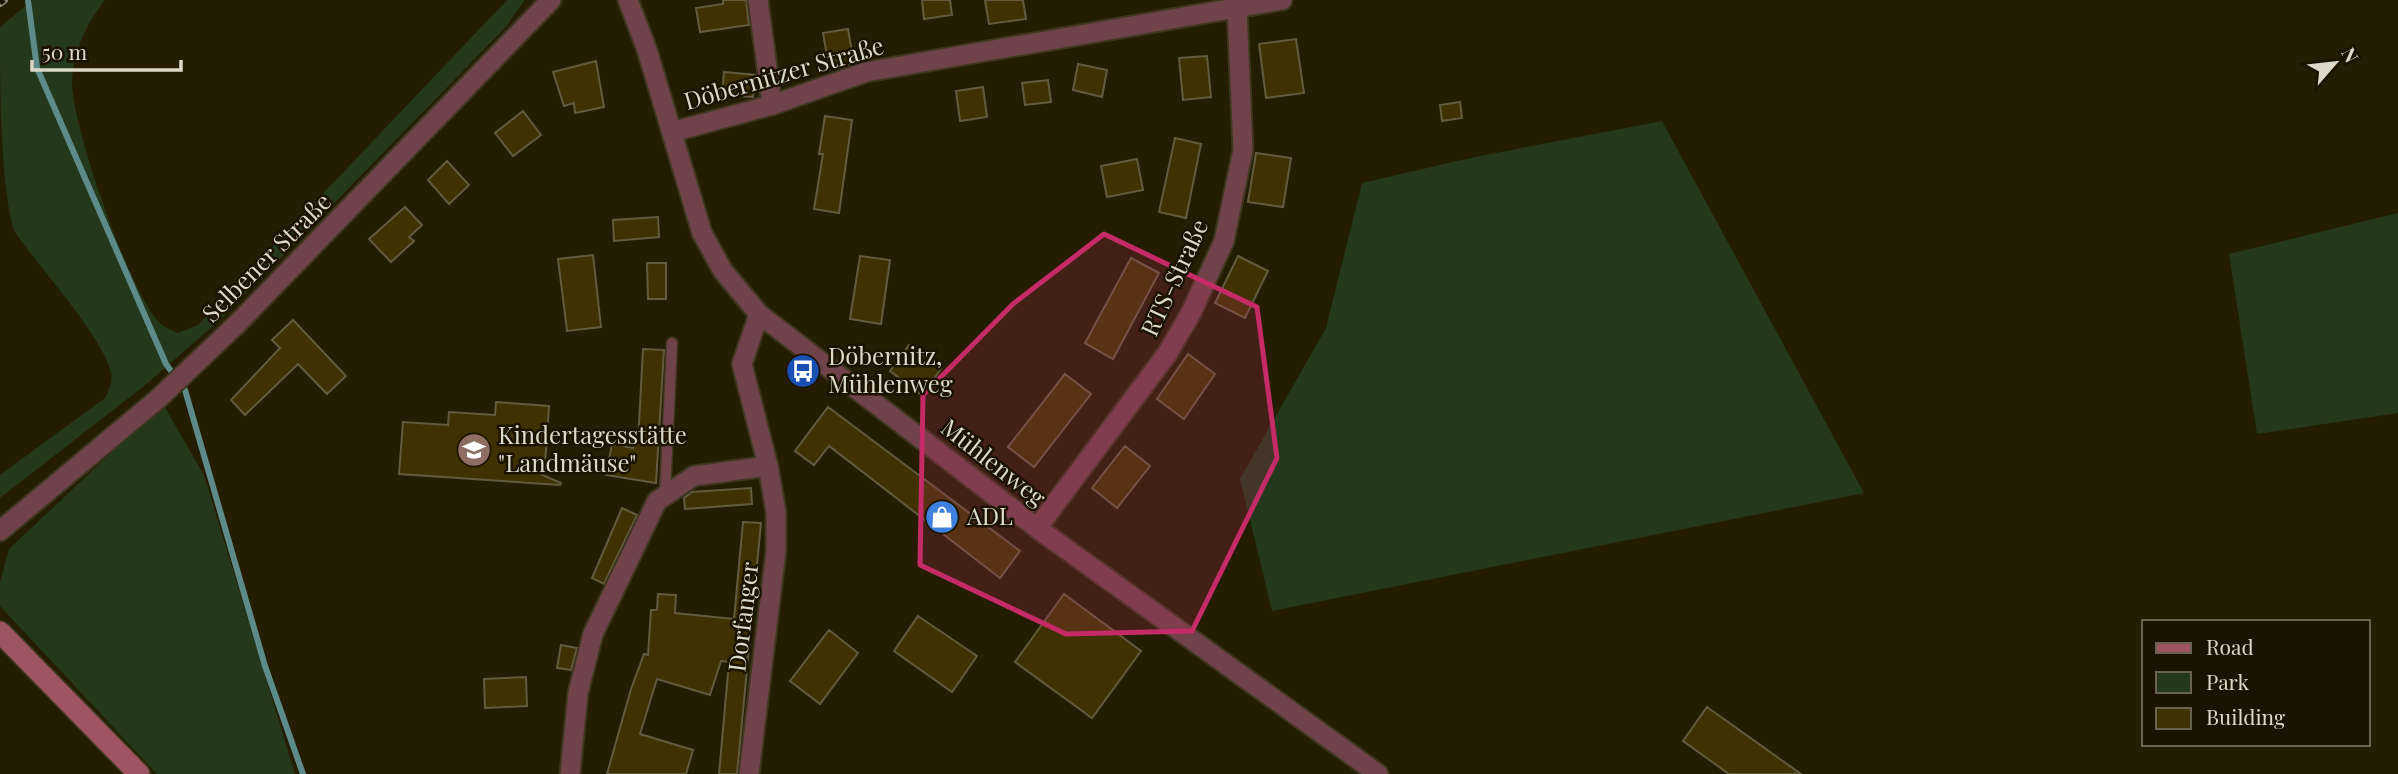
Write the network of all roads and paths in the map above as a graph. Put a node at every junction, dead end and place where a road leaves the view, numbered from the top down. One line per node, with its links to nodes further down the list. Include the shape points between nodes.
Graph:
1 (551, 0): 13 (street, Selbener Straße, via 179,379)
2 (758, 0): 6 (street)
3 (1282, 0): 5 (street, Döbernitzer Straße)
4 (633, 2): 7 (street, Mühlenweg)
5 (1237, 8): 6 (street, Döbernitzer Straße, via 866,72); 12 (street, RTS-Straße, via 1243,150 1224,242 1167,354)
6 (772, 105): 7 (street, Döbernitzer Straße)
7 (672, 132): 8 (street, Mühlenweg, via 702,233 723,271)
8 (759, 314): 10 (street, Dorfanger, via 742,364); 12 (street, Mühlenweg)
9 (672, 343): 11 (lane)
10 (768, 466): 11 (street, via 694,476); 17 (street, Dorfanger, via 776,512 776,551)
11 (665, 495): 16 (street, via 657,501 593,634 578,693)
12 (1037, 528): 18 (street, Mühlenweg)
13 (0, 531)
14 (0, 632): 15 (main road)
15 (139, 774)
16 (570, 774)
17 (749, 774)
18 (1378, 774)

